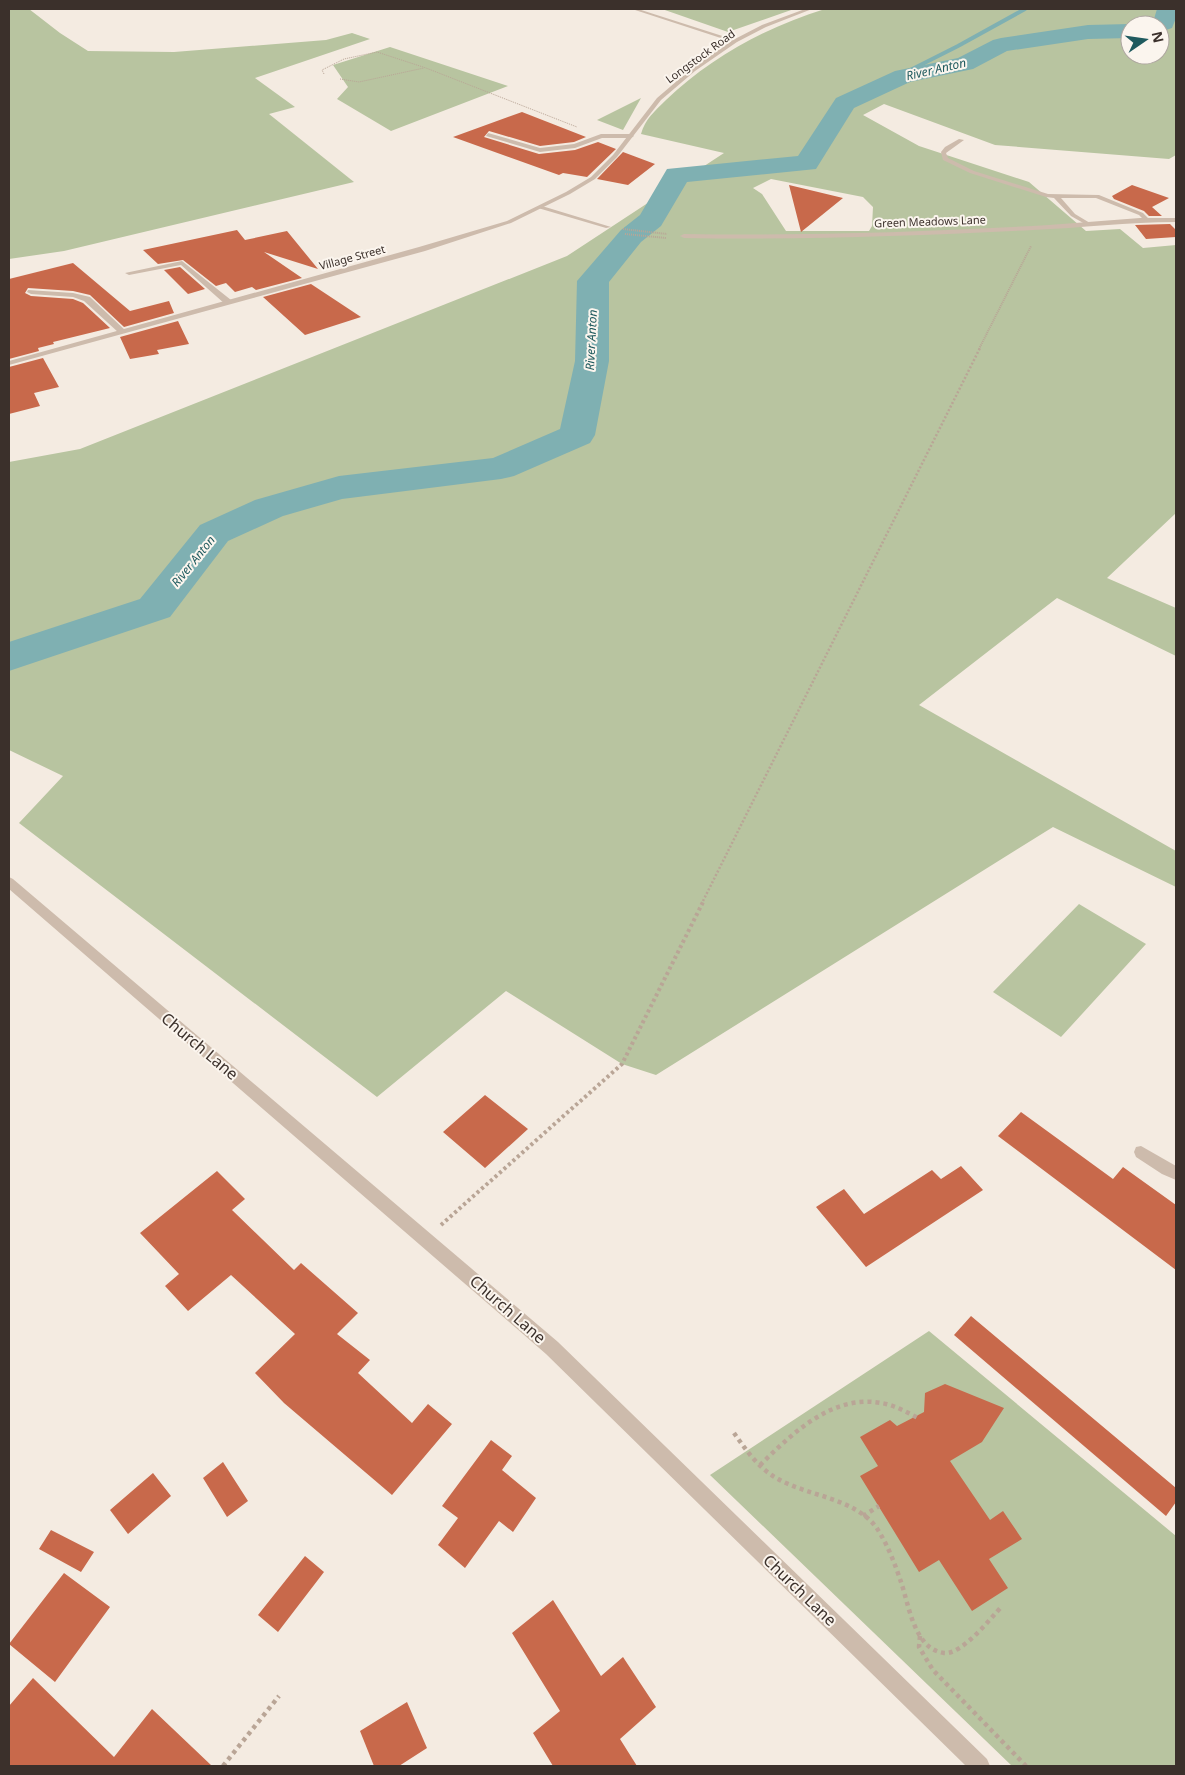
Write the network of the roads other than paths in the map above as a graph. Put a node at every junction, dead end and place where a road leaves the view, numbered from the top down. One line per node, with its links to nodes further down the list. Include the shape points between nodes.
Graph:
1 (634, 9): 3 (street)
2 (809, 9): 3 (street, Longstock Road)
3 (735, 41): 4 (street, Longstock Road)
4 (659, 99): 6 (street, Village Street)
5 (488, 135): 6 (street, via 540,150 575,146 601,136)
6 (631, 136): 9 (street, Village Street, via 592,178)
7 (961, 140): 8 (street, via 947,148 943,153 945,159 972,172)
8 (1056, 196): 10 (street, via 1097,196); 12 (street, via 1073,216)
9 (540, 207): 13 (street); 17 (street, Village Street, via 473,235)
10 (1146, 219): 11 (street, Green Meadows Lane); 12 (street, Green Meadows Lane)
11 (1176, 220)
12 (1087, 223): 14 (street, Green Meadows Lane, via 874,235)
13 (608, 228)
14 (684, 236)
15 (129, 273): 17 (street, via 182,263)
16 (31, 292): 18 (street, via 87,299)
17 (228, 302): 18 (street, Village Street)
18 (122, 331): 19 (street, Village Street)
19 (9, 363)
20 (9, 882): 23 (street, Church Lane, via 552,1348)
21 (1141, 1152): 22 (street)
22 (1176, 1173)
23 (980, 1766)

